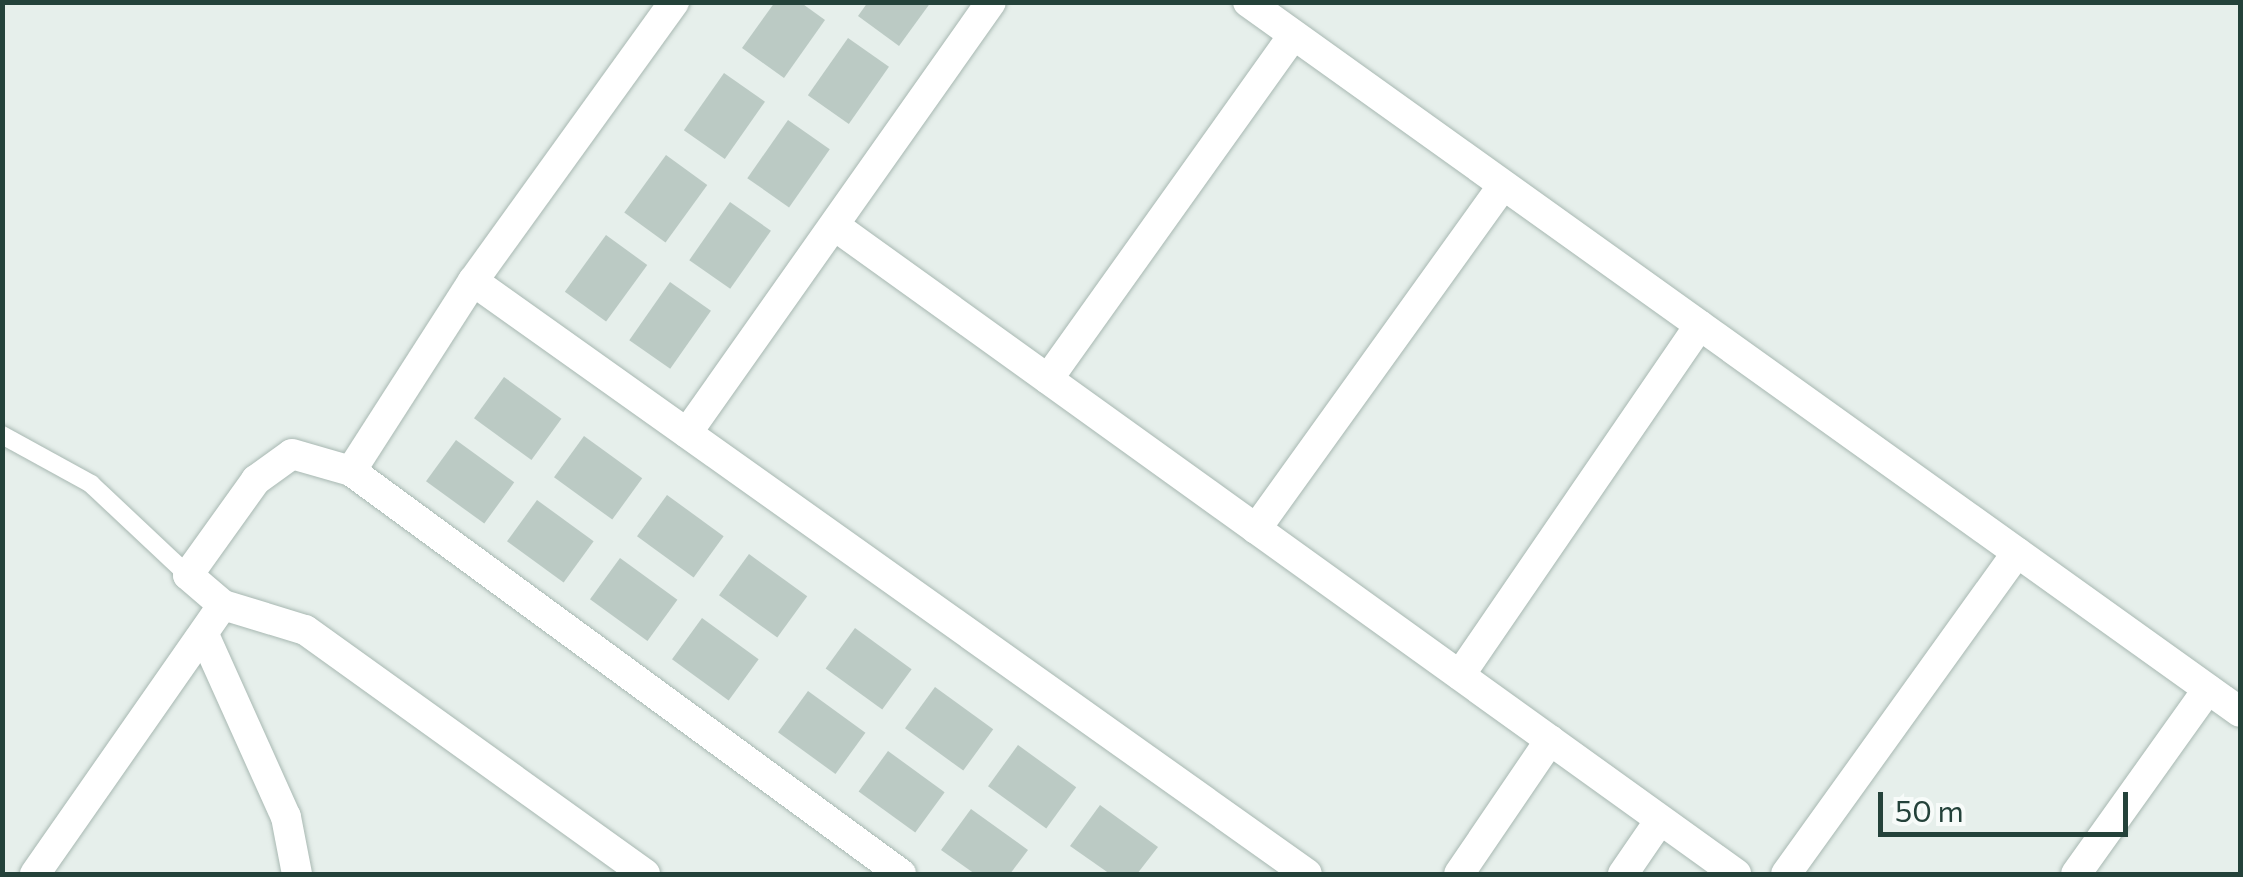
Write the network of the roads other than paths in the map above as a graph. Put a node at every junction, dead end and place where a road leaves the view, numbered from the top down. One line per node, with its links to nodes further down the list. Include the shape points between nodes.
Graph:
1 (674, 2): 7 (street)
2 (991, 2): 6 (street)
3 (1248, 2): 4 (street)
4 (1293, 35): 5 (street); 9 (street)
5 (1503, 184): 8 (street); 13 (street)
6 (835, 226): 9 (street); 10 (street)
7 (473, 280): 10 (street); 12 (street)
8 (1700, 325): 14 (street); 18 (street)
9 (1048, 379): 13 (street)
10 (687, 433): 27 (street)
11 (2, 434): 15 (lane, via 91,484)
12 (351, 472): 15 (street, via 312,455 277,461); 26 (street)
13 (1256, 529): 18 (street)
14 (2017, 552): 19 (street); 31 (street)
15 (188, 575): 16 (street)
16 (223, 605): 17 (street); 25 (street, via 304,630)
17 (205, 637): 23 (street); 24 (street, via 286,817)
18 (1460, 675): 21 (street)
19 (2208, 689): 20 (street); 32 (street)
20 (2240, 712)
21 (1550, 740): 22 (street); 28 (street)
22 (1660, 820): 29 (street); 30 (street)
23 (35, 874)
24 (298, 874)
25 (644, 874)
26 (901, 874)
27 (1307, 874)
28 (1459, 874)
29 (1623, 874)
30 (1736, 874)
31 (1786, 874)
32 (2076, 874)

